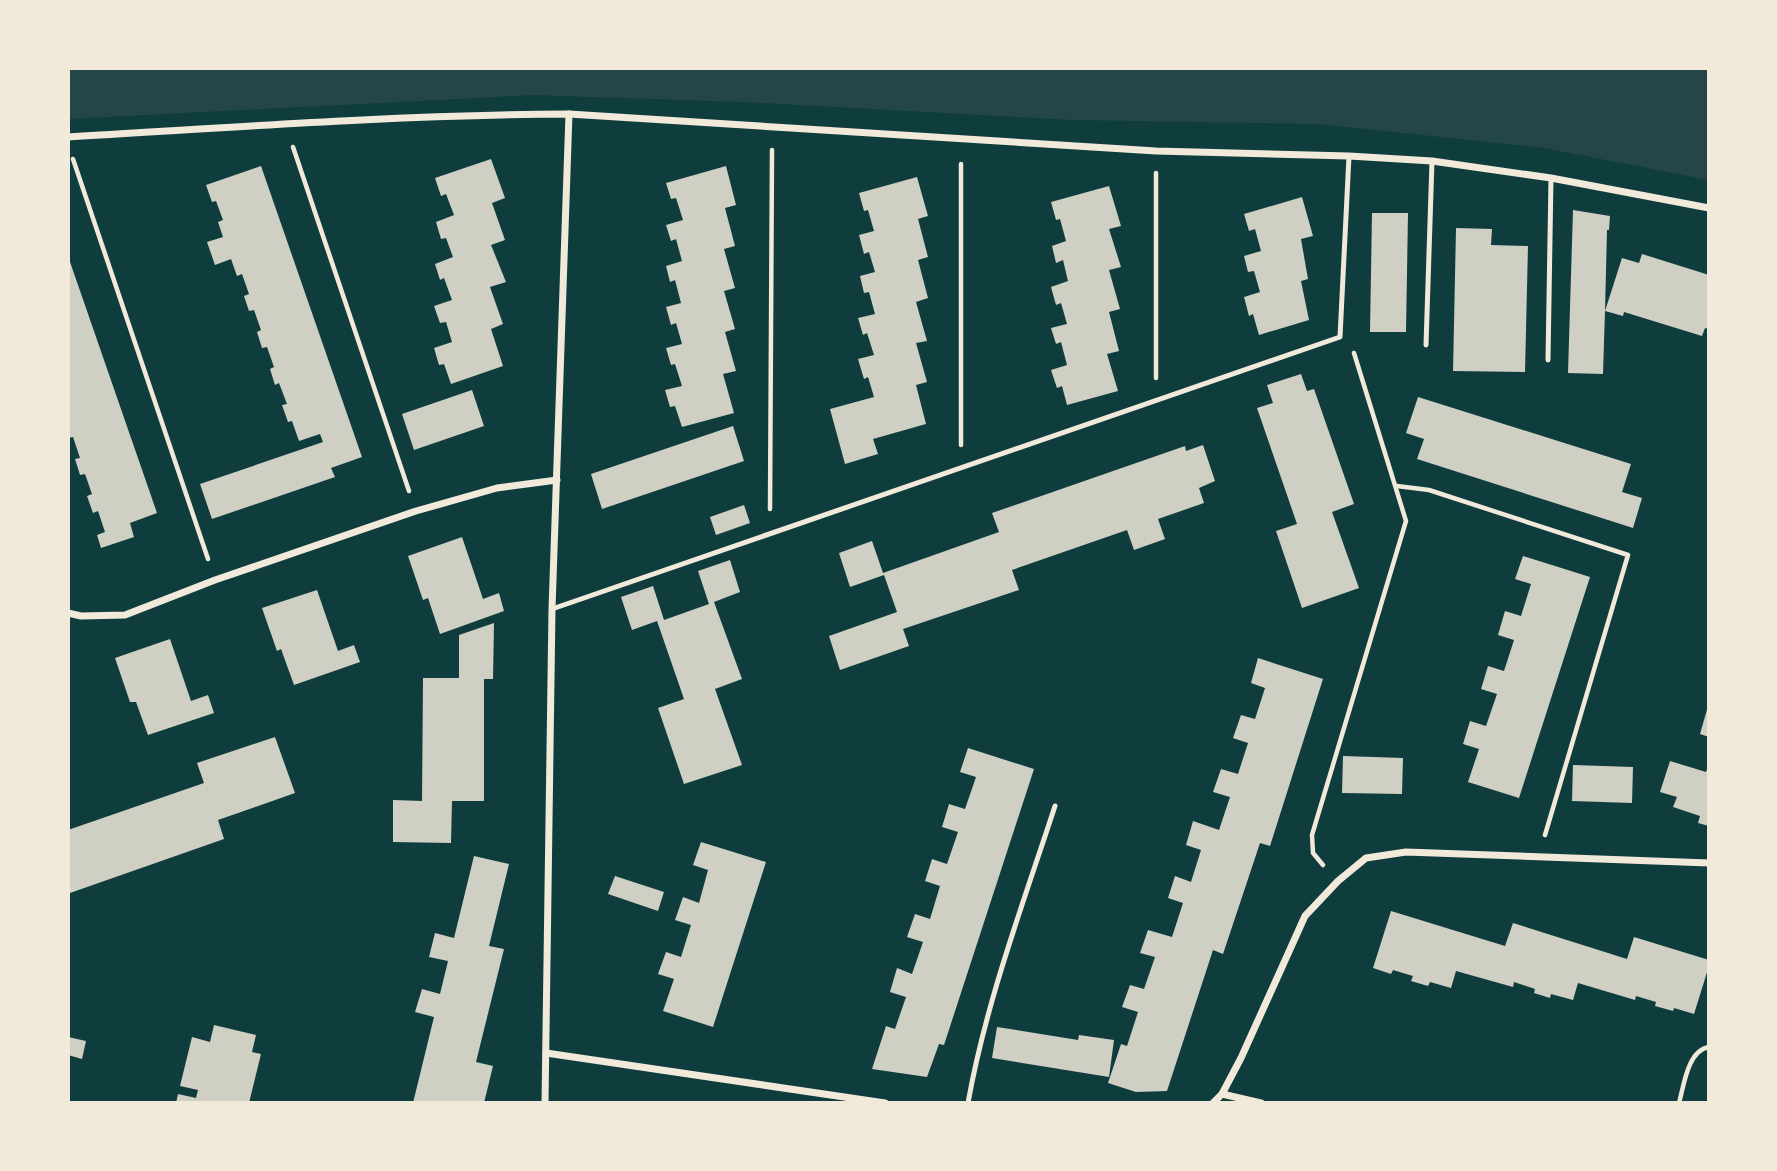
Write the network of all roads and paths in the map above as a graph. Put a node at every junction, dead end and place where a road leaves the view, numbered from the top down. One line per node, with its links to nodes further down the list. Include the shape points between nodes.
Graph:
1 (569, 114): 2 (street); 3 (street); 17 (street)
2 (285, 124): 4 (street); 19 (path)
3 (772, 128): 5 (street); 20 (path)
4 (68, 138)
5 (961, 138): 7 (street); 16 (path)
6 (68, 147): 21 (path)
7 (1156, 151): 8 (street); 15 (path)
8 (1349, 156): 9 (street); 12 (lane)
9 (1432, 161): 10 (street); 13 (lane)
10 (1552, 178): 11 (street); 14 (lane)
11 (1709, 208)
12 (1340, 337): 15 (lane); 18 (path, via 1355,354)
13 (1426, 345)
14 (1548, 360)
15 (1156, 400): 16 (lane)
16 (961, 468): 20 (lane)
17 (557, 480): 19 (street, via 497,488); 22 (street)
18 (1396, 486): 25 (path, via 1429,490 1628,555); 27 (path, via 1406,522 1312,835 1313,853)
19 (416, 511): 21 (street)
20 (769, 534): 22 (lane)
21 (215, 580): 23 (street, via 125,615)
22 (552, 609): 29 (street)
23 (68, 613)
24 (1055, 806): 33 (lane, via 1000,975)
25 (1538, 858): 26 (street); 27 (street, via 1406,852 1366,858)
26 (1709, 863)
27 (1338, 881): 30 (street, via 1305,916)
28 (1709, 1047): 36 (path, via 1693,1057)
29 (545, 1054): 31 (street); 32 (street)
30 (1222, 1094): 34 (street); 35 (street)
31 (545, 1103)
32 (885, 1103)
33 (968, 1103)
34 (1213, 1103)
35 (1261, 1103)
36 (1679, 1103)

